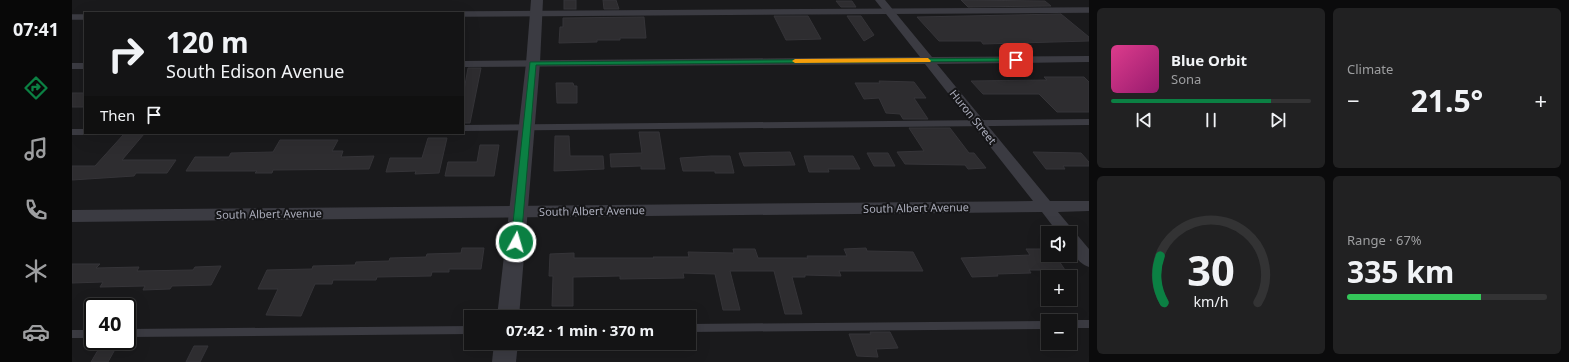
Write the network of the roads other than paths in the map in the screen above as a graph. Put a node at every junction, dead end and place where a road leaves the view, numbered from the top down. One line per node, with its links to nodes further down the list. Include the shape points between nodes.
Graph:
1 (880, 0): 4 (street, Huron Street)
2 (536, 7): 4 (lane); 5 (lane); 10 (street)
3 (1089, 10): 4 (lane)
4 (889, 12): 9 (street, Huron Street)
5 (464, 14)
6 (72, 17): 7 (lane)
7 (84, 17)
8 (1089, 59): 9 (street)
9 (928, 60): 10 (street); 15 (street, Huron Street)
10 (533, 63): 11 (street); 17 (street)
11 (464, 64)
12 (72, 66): 13 (street)
13 (84, 66)
14 (1089, 122): 15 (lane)
15 (978, 123): 17 (lane); 21 (street, Huron Street)
16 (464, 128): 17 (lane)
17 (527, 128): 22 (street)
18 (72, 132): 19 (lane)
19 (84, 132)
20 (1089, 206): 21 (street, South Albert Avenue)
21 (1046, 207): 22 (street, South Albert Avenue); 24 (street, Huron Street)
22 (519, 212): 23 (street, South Albert Avenue); 27 (street)
23 (72, 216)
24 (1061, 226)
25 (1077, 246): 26 (street)
26 (1089, 261)
27 (509, 310)
28 (1077, 324): 29 (lane)
29 (1089, 324)
30 (1041, 325): 31 (lane)
31 (696, 328)
32 (464, 330): 33 (lane)
33 (136, 333)
34 (72, 334): 35 (lane)
35 (84, 334)
36 (505, 350): 37 (street)
37 (504, 362)

